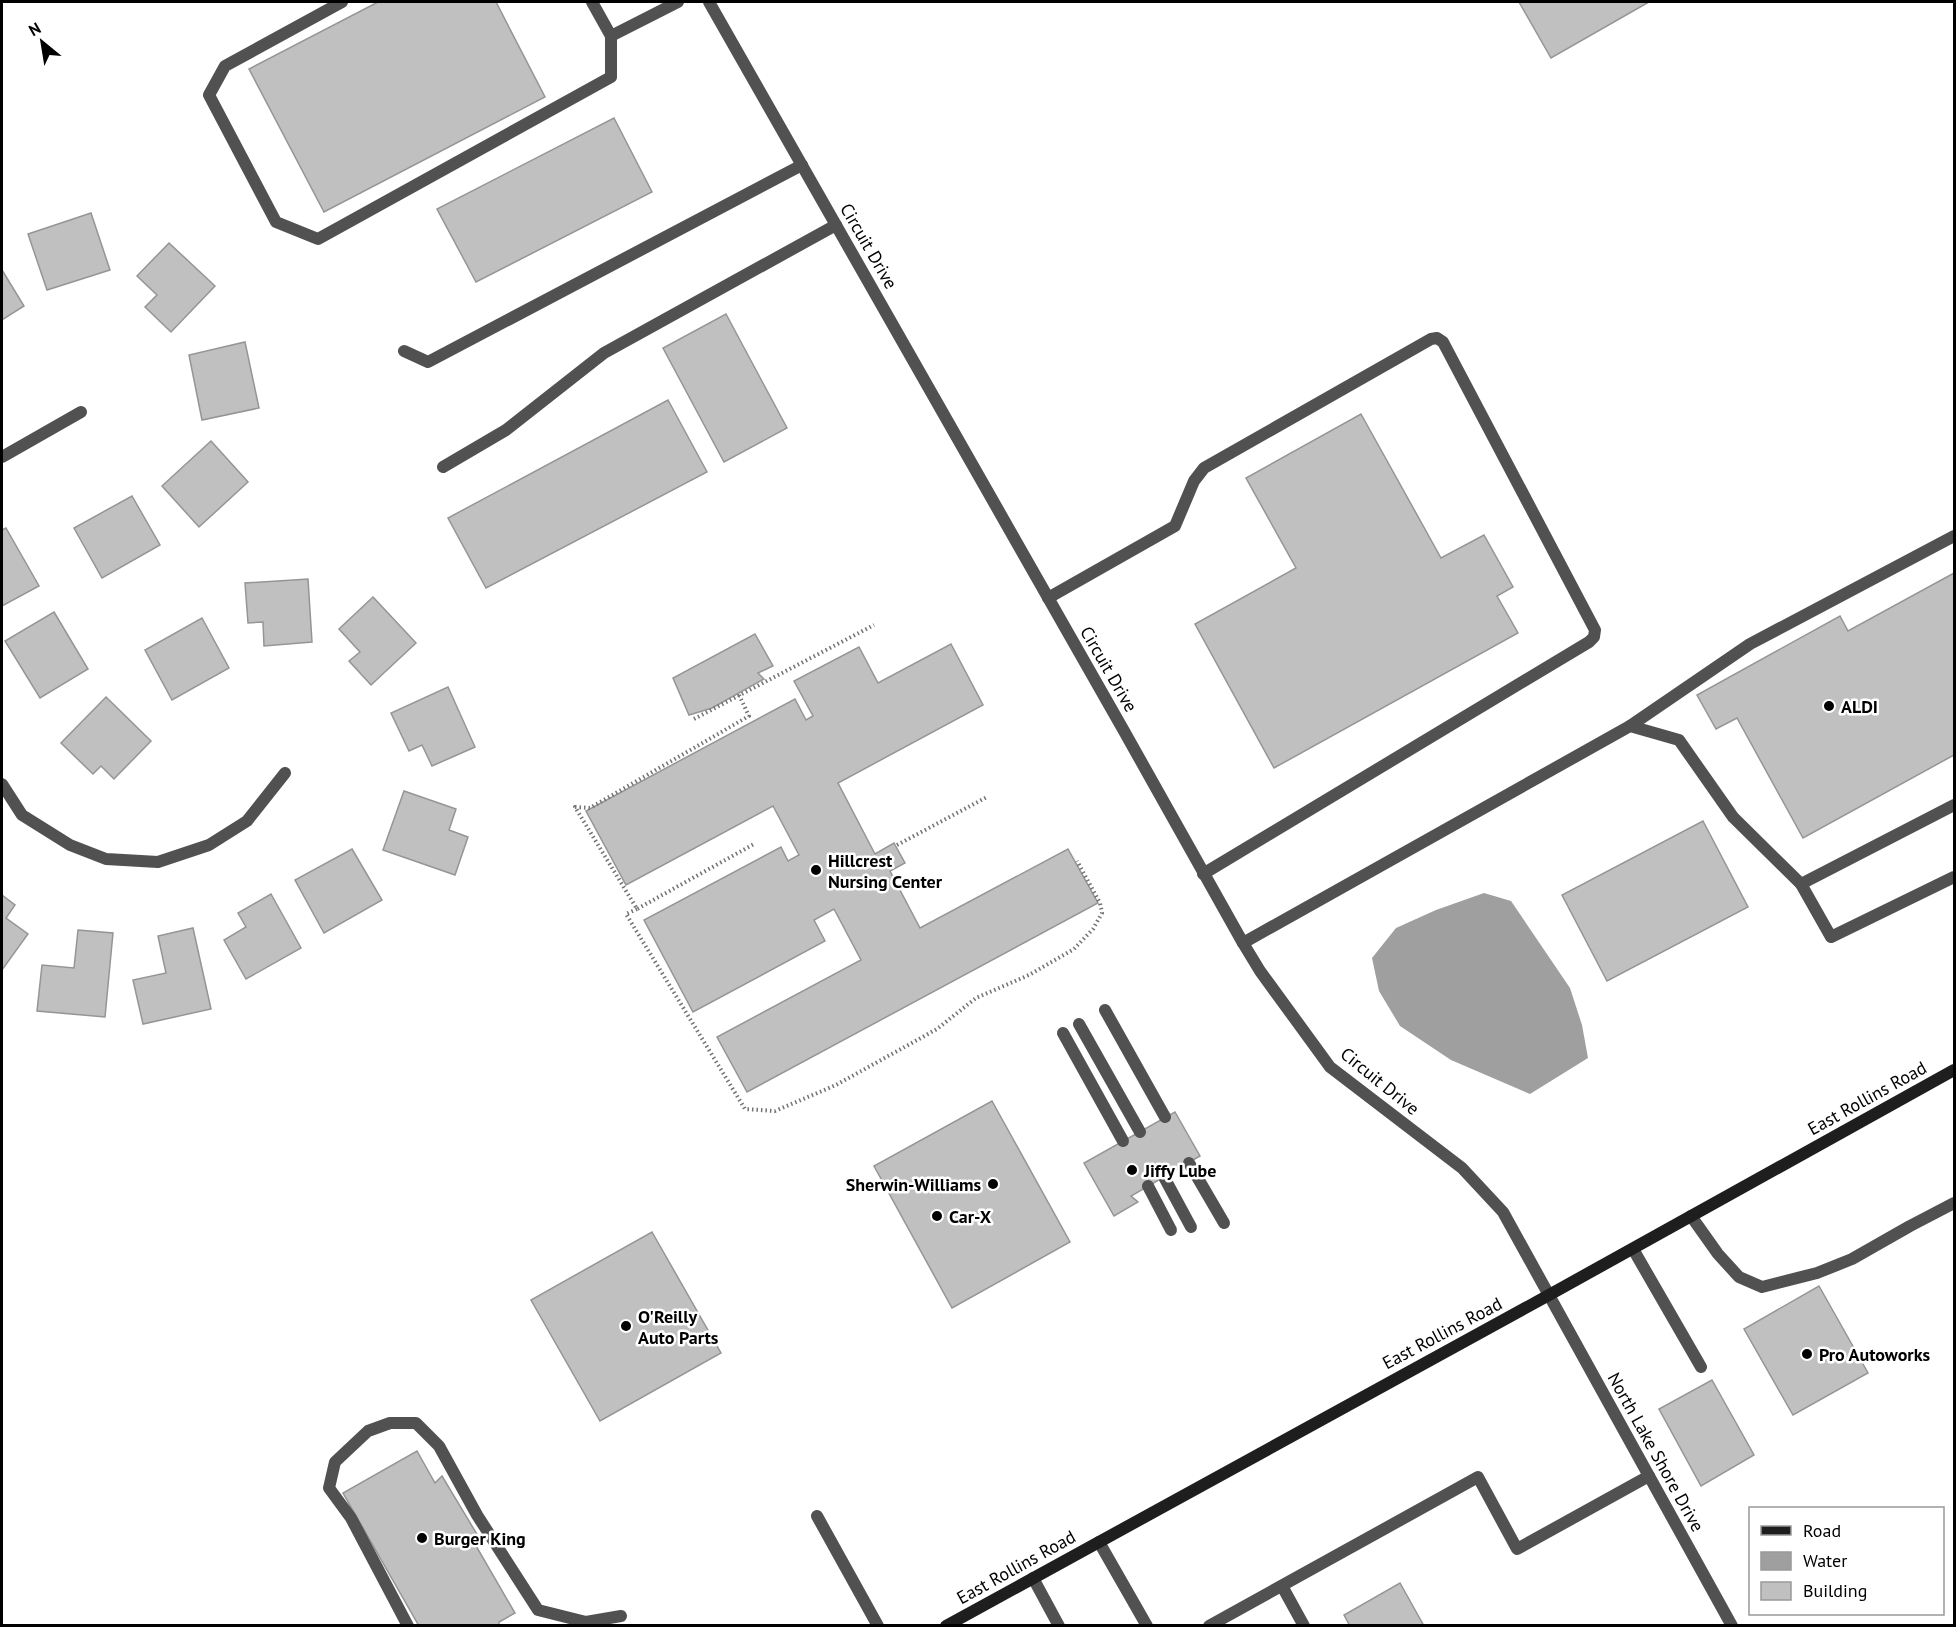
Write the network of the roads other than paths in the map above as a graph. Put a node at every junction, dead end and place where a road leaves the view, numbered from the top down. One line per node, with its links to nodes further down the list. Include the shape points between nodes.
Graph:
1 (342, 2): 5 (street, via 225,66 209,95 276,222 318,239 611,77)
2 (592, 2): 5 (street)
3 (678, 2): 5 (street)
4 (709, 2): 6 (street, Circuit Drive)
5 (611, 36)
6 (802, 165): 7 (street, Circuit Drive); 8 (street, via 428,362)
7 (836, 225): 11 (street, via 604,353 506,430); 13 (street, Circuit Drive)
8 (404, 351)
9 (81, 412): 10 (street)
10 (2, 457)
11 (443, 466)
12 (1954, 536): 14 (street, via 1750,644)
13 (1048, 598): 18 (street, Circuit Drive); 18 (street, via 1175,526 1194,481 1204,468 1431,339 1443,342 1595,630 1594,637)
14 (1630, 726): 20 (street, via 1679,740 1733,817); 21 (street)
15 (285, 773): 16 (street, via 247,821 209,845 158,862 106,859 70,845 22,815)
16 (2, 784)
17 (1954, 805): 20 (street)
18 (1203, 874): 21 (street, Circuit Drive)
19 (1954, 877): 20 (street, via 1832,937)
20 (1801, 884)
21 (1243, 943): 38 (street, Circuit Drive, via 1330,1067 1462,1167 1503,1212)
22 (1105, 1010): 26 (street)
23 (1079, 1024): 27 (street)
24 (1063, 1033): 28 (street)
25 (1954, 1070): 33 (main road, East Rollins Road)
26 (1165, 1117)
27 (1140, 1132)
28 (1123, 1141)
29 (1189, 1163): 34 (street)
30 (1164, 1177): 35 (street)
31 (1148, 1186): 36 (street)
32 (1954, 1203): 33 (street, via 1852,1259 1762,1287 1739,1277)
33 (1691, 1216): 37 (main road, East Rollins Road)
34 (1224, 1223)
35 (1191, 1227)
36 (1171, 1230)
37 (1633, 1249): 38 (main road, East Rollins Road); 39 (street)
38 (1549, 1295): 40 (street, North Lake Shore Drive); 42 (main road, East Rollins Road)
39 (1701, 1367)
40 (1649, 1476): 44 (street, via 1517,1549 1478,1477); 53 (street, North Lake Shore Drive)
41 (817, 1516): 47 (street)
42 (1099, 1542): 43 (main road, East Rollins Road); 50 (street)
43 (1033, 1578): 48 (main road, East Rollins Road); 49 (street)
44 (1282, 1586): 51 (street); 52 (street)
45 (621, 1616): 46 (street, via 586,1622 538,1610 477,1515 439,1446 416,1423 390,1423 368,1431 335,1462 329,1488 351,1518)
46 (408, 1626)
47 (878, 1626)
48 (946, 1626)
49 (1059, 1626)
50 (1147, 1626)
51 (1209, 1626)
52 (1304, 1626)
53 (1732, 1626)

